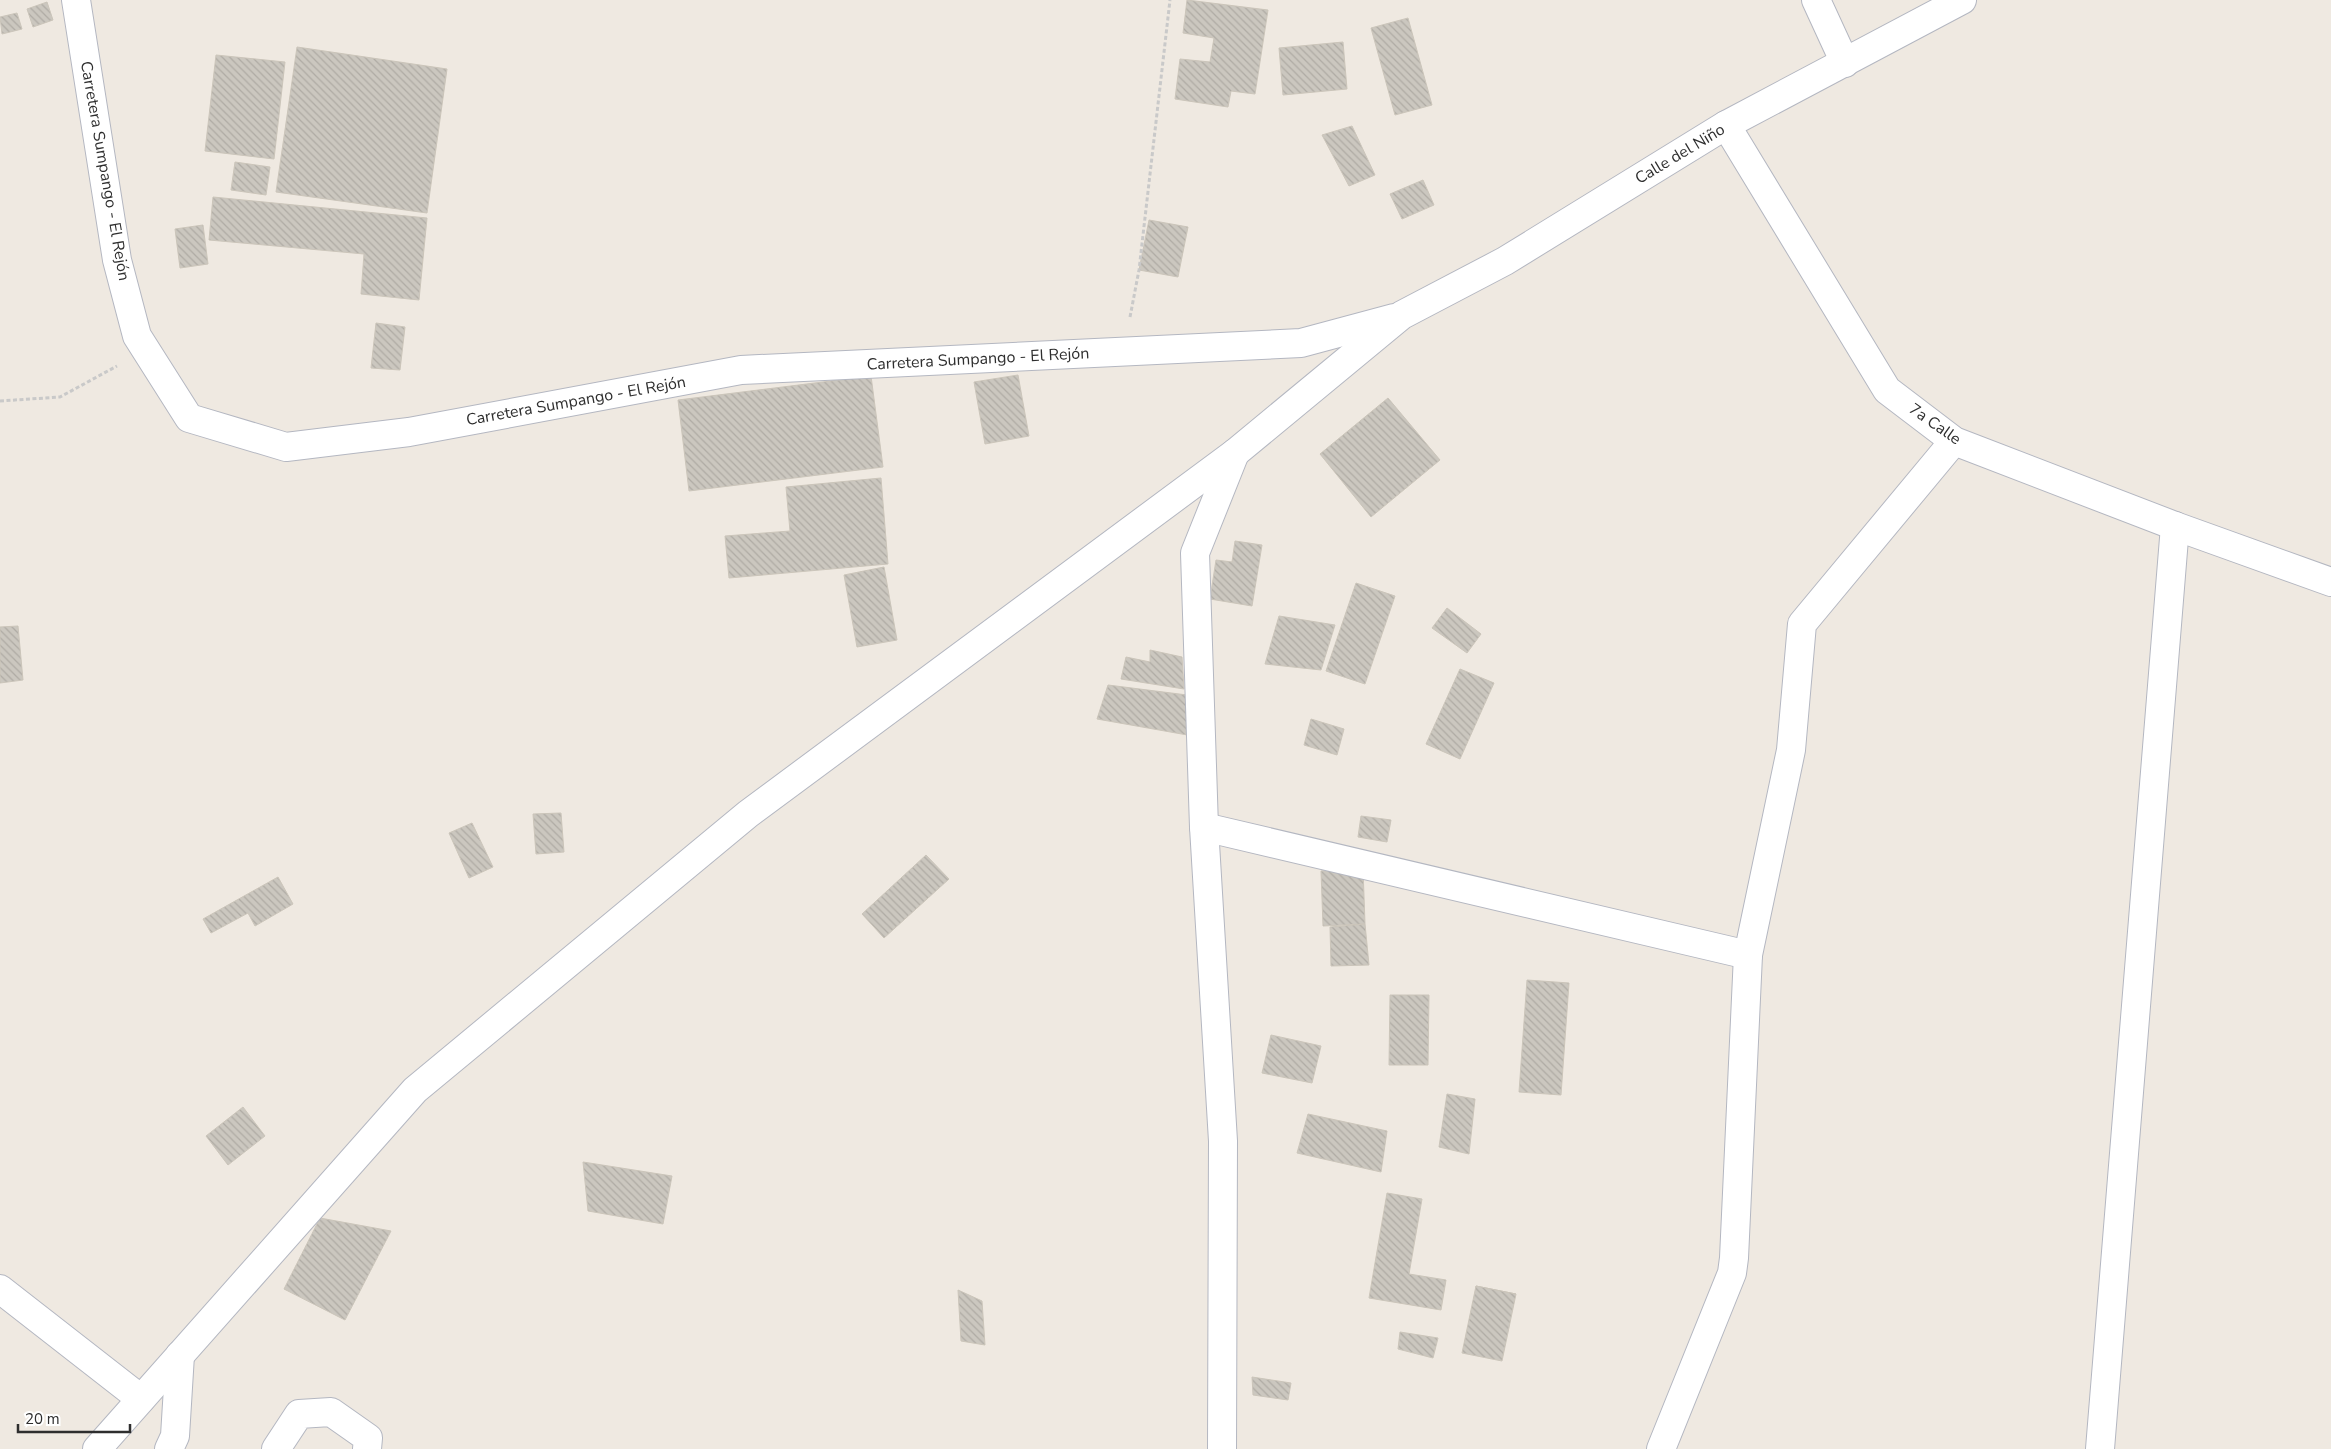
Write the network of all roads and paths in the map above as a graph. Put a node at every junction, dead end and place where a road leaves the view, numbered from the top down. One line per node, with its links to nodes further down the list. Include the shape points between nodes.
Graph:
1 (76, 0): 8 (street, Carretera Sumpango - El Rejón, via 117,260 137,336)
2 (1170, 0): 9 (path, via 1139,270)
3 (1816, 0): 5 (street)
4 (1962, 0): 5 (street, Calle del Niño)
5 (1845, 63): 6 (street, Calle del Niño)
6 (1726, 125): 7 (street, Calle del Niño, via 1505,261); 11 (street, 7a Calle, via 1887,390)
7 (1402, 316): 9 (street, Carretera Sumpango - El Rejón, via 1301,344); 12 (street)
8 (146, 350): 9 (street, Carretera Sumpango - El Rejón, via 189,418 286,447 409,432 741,370); 10 (path, via 60,397)
9 (1124, 352)
10 (0, 401)
11 (1954, 441): 13 (street, 7a Calle); 16 (street, via 1802,624 1791,750)
12 (1235, 453): 15 (street, via 1195,553); 18 (street, via 748,814 463,1048 415,1090)
13 (2175, 526): 14 (street, 7a Calle); 26 (street)
14 (2331, 582)
15 (1204, 827): 16 (street); 24 (street, via 1223,1140)
16 (1748, 956): 25 (street, via 1732,1274)
17 (0, 1289): 19 (street)
18 (180, 1355): 19 (street); 21 (street, via 175,1436)
19 (141, 1399): 20 (street)
20 (97, 1449)
21 (169, 1449)
22 (276, 1449): 23 (street, via 300,1414 332,1412 368,1438)
23 (367, 1449)
24 (1222, 1449)
25 (1661, 1449)
26 (2100, 1449)

